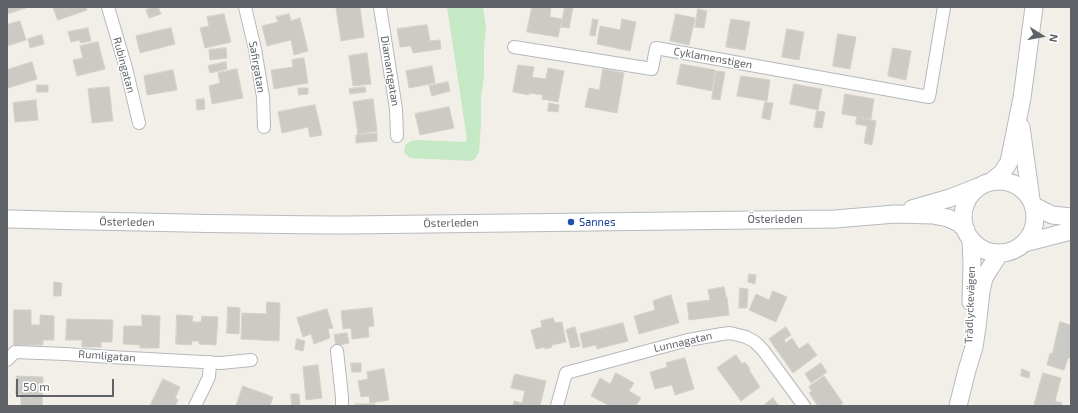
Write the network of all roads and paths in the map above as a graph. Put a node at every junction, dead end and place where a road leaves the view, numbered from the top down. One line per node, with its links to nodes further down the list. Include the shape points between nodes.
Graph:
1 (108, 7): 8 (street, Rubingatan)
2 (244, 7): 9 (street, Safirgatan, via 256,49 263,97)
3 (380, 7): 10 (street, Diamantgatan, via 396,109)
4 (944, 7): 6 (street, Cyklamenstigen, via 929,96 656,48 652,69)
5 (1034, 7): 7 (main road, Trädlyckevägen)
6 (514, 47)
7 (1020, 113): 11 (main road, Trädlyckevägen, via 1009,162 1002,173); 12 (main road, Trädlyckevägen)
8 (139, 123)
9 (264, 127)
10 (397, 136)
11 (986, 183): 12 (main road, via 1005,181 1018,185); 13 (main road, Österleden, via 950,198); 17 (main road, Trädlyckevägen, via 971,194 965,205 964,222)
12 (1032, 202): 14 (main road, via 1052,215); 18 (main road, Trädlyckevägen, via 1035,223)
13 (895, 214): 15 (main road, Österleden, via 835,219 348,225); 17 (main road, Österleden, via 948,218 959,223)
14 (1071, 217)
15 (7, 219)
16 (1071, 231): 18 (main road)
17 (969, 235): 19 (main road, via 984,250); 24 (main road, Trädlyckevägen, via 972,264)
18 (1024, 243): 19 (main road, via 1013,250)
19 (1000, 253): 24 (main road, Trädlyckevägen, via 984,278 974,347)
20 (337, 350): 26 (street)
21 (7, 360): 23 (street, Rumligatan, via 15,352)
22 (251, 360): 23 (street, Rumligatan)
23 (210, 362): 25 (street, via 209,376)
24 (967, 370): 29 (main road, Trädlyckevägen)
25 (195, 406)
26 (342, 406)
27 (557, 406): 28 (street, Lunnagatan, via 566,373 688,340 730,333 755,342)
28 (804, 406)
29 (958, 406)

